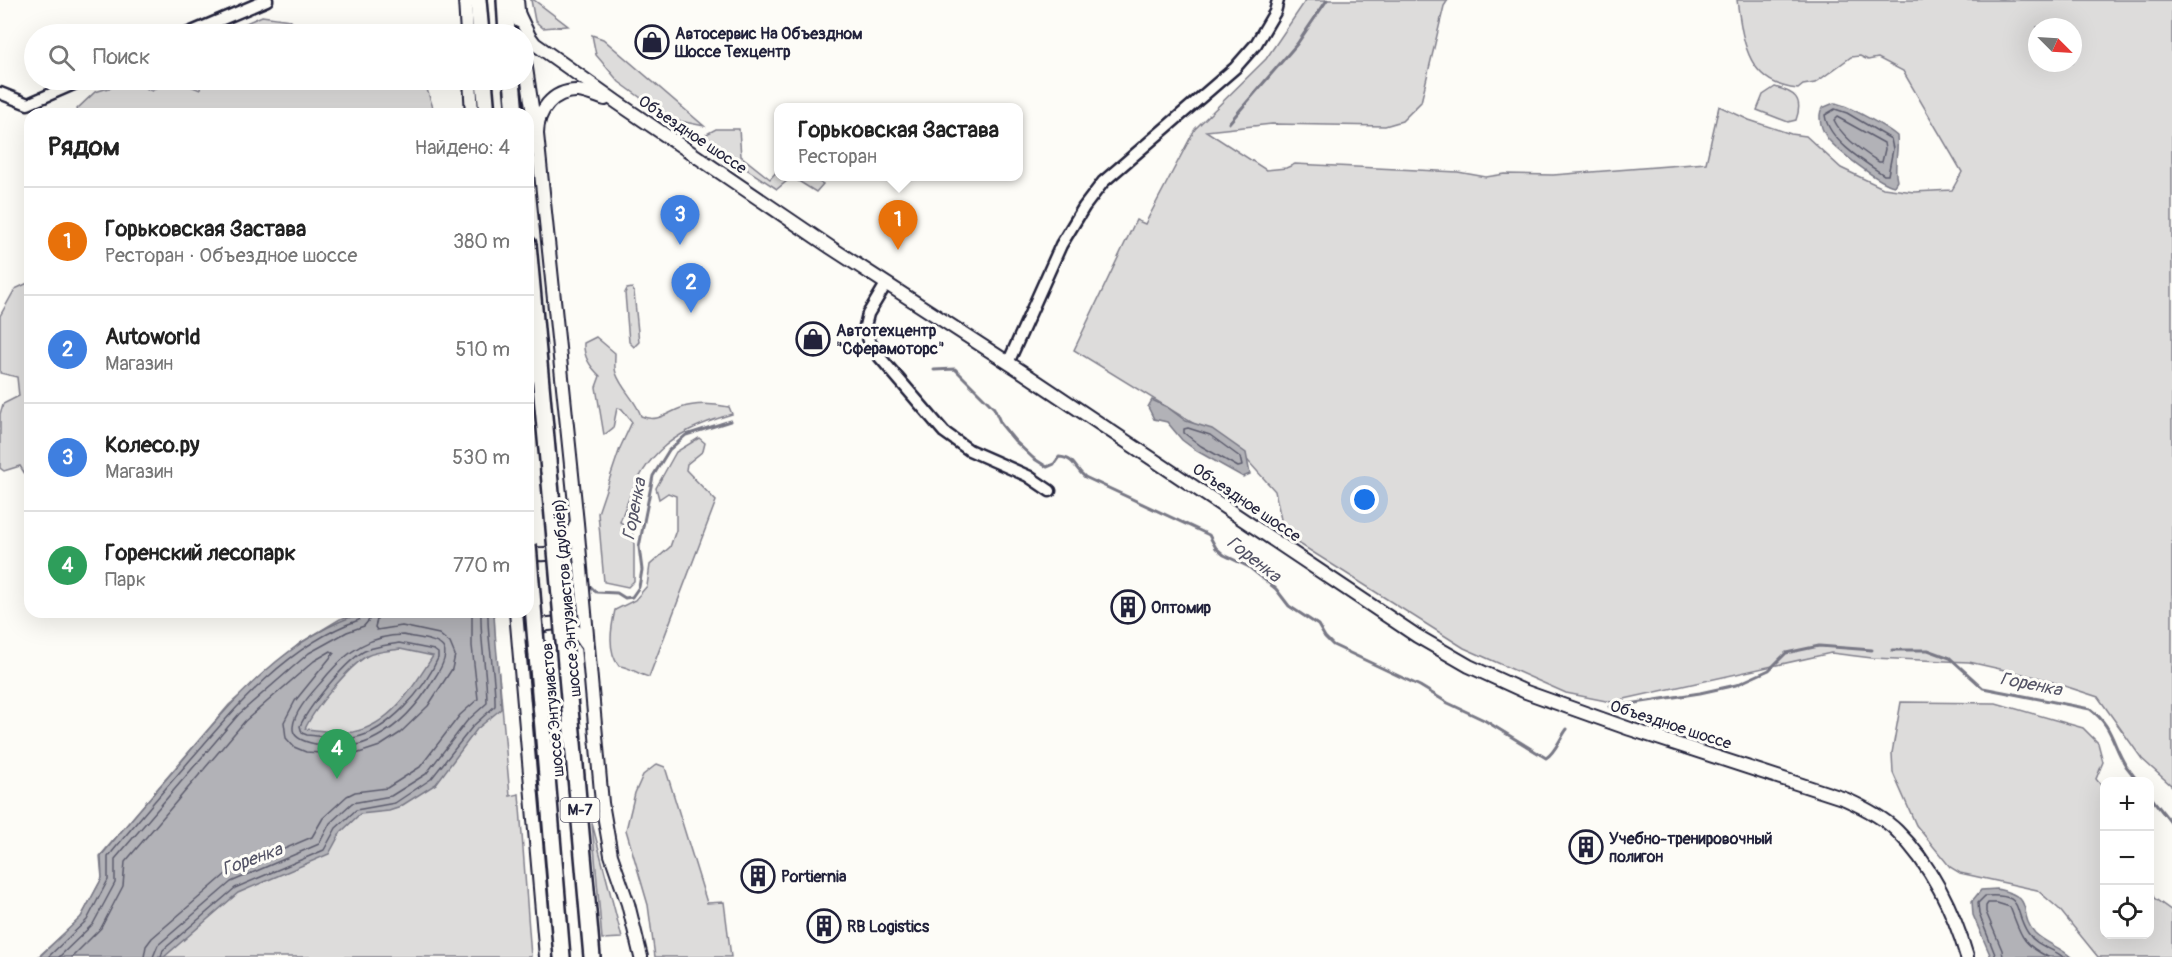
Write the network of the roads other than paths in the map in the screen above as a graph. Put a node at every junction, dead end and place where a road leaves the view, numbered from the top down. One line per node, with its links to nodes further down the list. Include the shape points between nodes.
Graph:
1 (267, 0): 8 (street)
2 (465, 0): 9 (main road)
3 (478, 0): 10 (highway)
4 (505, 0): 11 (highway)
5 (517, 0): 7 (main road)
6 (1278, 0): 30 (street, via 1256,45 1235,68 1103,182 1084,207 1061,246)
7 (518, 13): 12 (main road); 13 (main road, Объездное шоссе)
8 (211, 24)
9 (466, 24)
10 (480, 24)
11 (506, 24)
12 (520, 24)
13 (523, 24)
14 (534, 42): 21 (main road, Объездное шоссе)
15 (60, 90): 20 (street, via 28,104)
16 (471, 90): 22 (main road)
17 (485, 90): 23 (highway)
18 (513, 90): 24 (highway)
19 (528, 90): 25 (main road)
20 (0, 93)
21 (618, 103): 27 (main road, via 584,92 562,94 549,101 541,112); 28 (main road, Объездное шоссе)
22 (472, 108)
23 (486, 108)
24 (514, 108)
25 (531, 108)
26 (534, 120): 27 (main road)
27 (537, 134): 32 (main road, шоссе Энтузиастов (дублёр))
28 (886, 284): 30 (main road, Объездное шоссе); 31 (street, via 865,326 878,355 944,432 969,450 1028,476)
29 (534, 309): 40 (highway, шоссе Энтузиастов / М-7, bridge)
30 (1008, 363): 42 (main road, Объездное шоссе, via 1417,636 1469,666 1526,692 1871,811 1897,830 1926,866 1947,903)
31 (1050, 491)
32 (577, 523): 33 (main road, via 570,540 557,551); 36 (main road, шоссе Энтузиастов (дублёр))
33 (534, 553)
34 (517, 618): 37 (main road)
35 (534, 618): 39 (highway, шоссе Энтузиастов / М-7, bridge)
36 (589, 648): 37 (main road, via 574,629 552,623 531,633); 41 (main road, шоссе Энтузиастов (дублёр), via 606,829)
37 (520, 655): 38 (main road)
38 (546, 957)
39 (562, 957)
40 (592, 957)
41 (641, 957)
42 (1966, 957)

